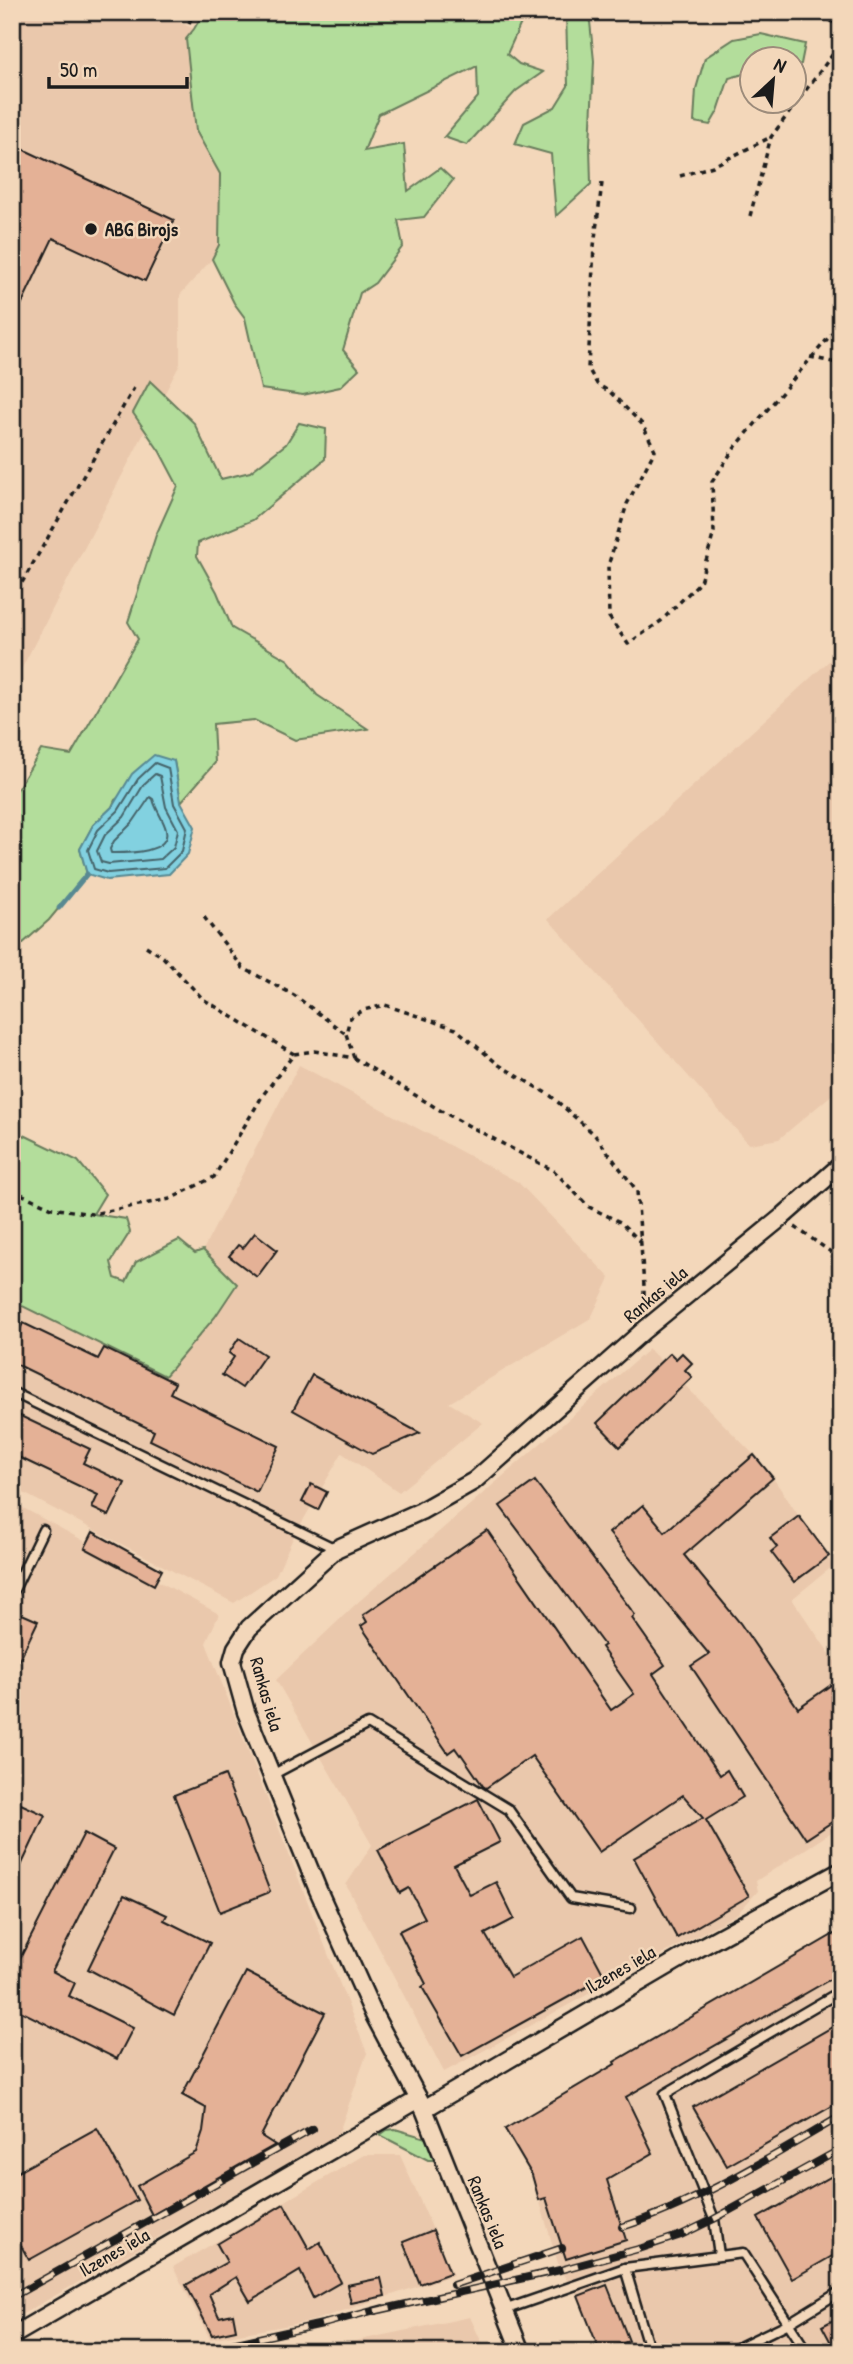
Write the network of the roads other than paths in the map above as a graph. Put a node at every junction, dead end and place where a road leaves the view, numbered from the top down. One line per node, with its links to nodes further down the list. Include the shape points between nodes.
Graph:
1 (841, 1165): 4 (street, Rankas iela, via 474,1481)
2 (12, 1392): 4 (lane)
3 (43, 1530): 5 (lane)
4 (336, 1549): 6 (street, Rankas iela, via 249,1628 232,1662)
5 (12, 1594)
6 (272, 1775): 8 (lane, via 368,1724 508,1809 571,1898); 10 (street, Rankas iela, via 374,2015)
7 (841, 1871): 10 (street, Ilzenes iela)
8 (631, 1908)
9 (841, 1991): 11 (lane, via 665,2094 714,2219)
10 (421, 2104): 14 (street, Rankas iela); 16 (street, Ilzenes iela)
11 (719, 2255): 12 (lane); 15 (lane, via 743,2253)
12 (625, 2267): 14 (lane); 18 (lane)
13 (841, 2291): 15 (lane)
14 (504, 2310): 17 (street, Rankas iela)
15 (789, 2323): 19 (lane); 20 (lane)
16 (12, 2336)
17 (521, 2352)
18 (650, 2352)
19 (729, 2352)
20 (807, 2352)

